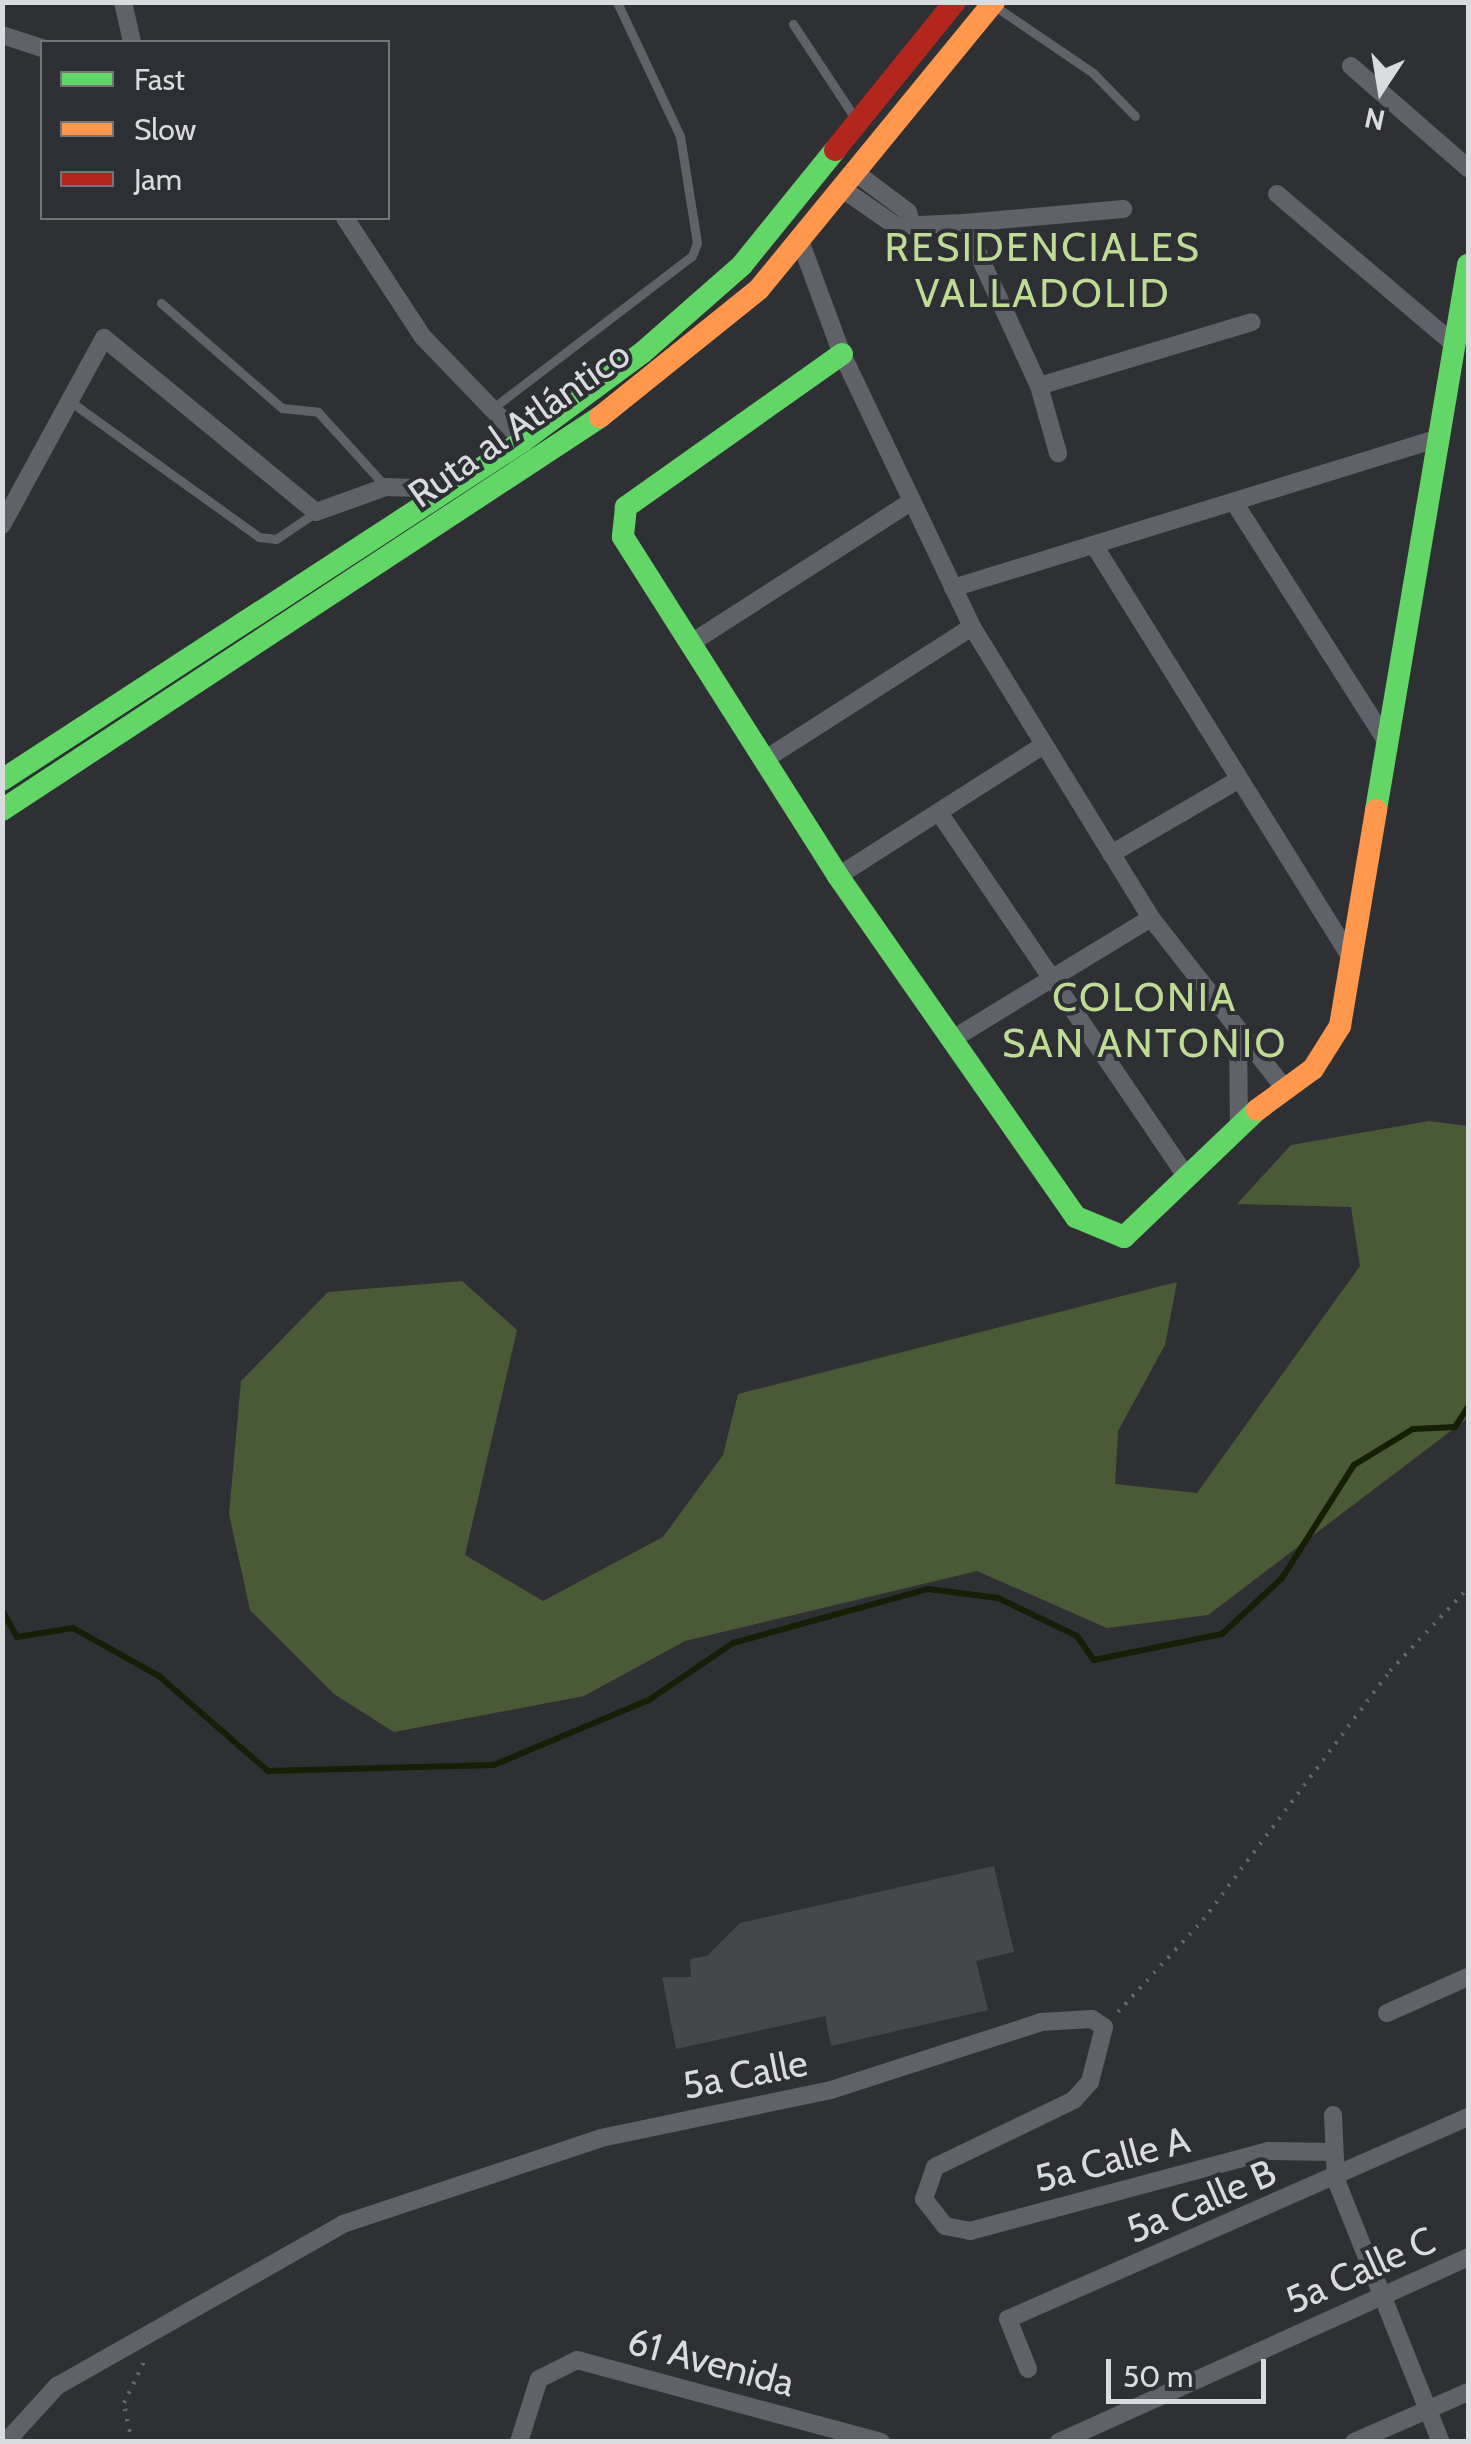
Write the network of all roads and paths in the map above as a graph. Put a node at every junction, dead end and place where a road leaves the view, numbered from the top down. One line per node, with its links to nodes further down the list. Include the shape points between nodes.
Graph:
1 (123, 2): 7 (street)
2 (617, 2): 26 (lane, via 680,136 697,243 692,256)
3 (955, 2): 11 (main road, Ruta al Atlántico)
4 (994, 2): 10 (lane, via 1093,72); 13 (main road, Ruta al Atlántico)
5 (793, 24): 11 (lane)
6 (2, 35): 8 (street)
7 (132, 40)
8 (40, 47)
9 (1350, 66): 12 (street)
10 (1135, 116)
11 (860, 126): 28 (main road, Ruta al Atlántico, via 742,265)
12 (1468, 168)
13 (854, 184): 17 (street, via 896,226); 18 (main road, Ruta al Atlántico)
14 (1277, 194): 22 (street)
15 (1124, 209): 17 (street)
16 (347, 220): 26 (street, via 422,336)
17 (964, 223): 24 (street)
18 (802, 246): 23 (street); 45 (main road, Ruta al Atlántico, via 584,429)
19 (1468, 265): 22 (main road)
20 (161, 303): 30 (lane, via 282,408 318,412)
21 (1252, 322): 24 (street)
22 (1455, 344): 27 (main road)
23 (842, 354): 32 (street); 39 (main road, via 626,507 624,538)
24 (1039, 386): 29 (street)
25 (71, 402): 34 (lane, via 259,536 276,539); 34 (street, via 99,343 120,342); 35 (street)
26 (493, 408): 28 (street)
27 (1436, 440): 33 (street); 41 (main road)
28 (523, 441): 31 (main road, Ruta al Atlántico)
29 (1058, 453)
30 (386, 487): 31 (street); 34 (street)
31 (445, 490): 43 (main road, Ruta al Atlántico)
32 (912, 501): 37 (street); 39 (street)
33 (1234, 502): 36 (street); 41 (street)
34 (316, 512)
35 (2, 525)
36 (1094, 545): 37 (street); 44 (street)
37 (953, 588): 38 (street)
38 (972, 627): 40 (street); 42 (street)
39 (691, 643): 42 (main road)
40 (1044, 745): 46 (street); 47 (street)
41 (1389, 745): 50 (main road)
42 (764, 760): 48 (main road)
43 (2, 780)
44 (1238, 780): 47 (street); 50 (street)
45 (2, 810)
46 (940, 814): 48 (street); 51 (street)
47 (1111, 854): 49 (street)
48 (838, 876): 53 (main road)
49 (1150, 918): 51 (street); 52 (street)
50 (1353, 961): 54 (main road, via 1332,1050)
51 (1051, 985): 53 (street); 56 (street)
52 (1238, 1031): 54 (street); 55 (street)
53 (951, 1040): 56 (main road, via 1088,1228 1124,1237)
54 (1282, 1085): 55 (main road)
55 (1239, 1128): 56 (main road)
56 (1187, 1178)
57 (1468, 1588): 60 (path, via 1390,1671 1202,1920)
58 (1468, 1977): 59 (street)
59 (1388, 2014)
60 (1104, 2027): 63 (street, 5a Calle A, via 1090,2082 1074,2100 935,2167 924,2199 945,2226 970,2232 1268,2151); 67 (street, 5a Calle, via 1092,2019 1041,2022 831,2090 554,2152 343,2224)
61 (1333, 2116): 63 (street)
62 (1468, 2117): 64 (street, 5a Calle B)
63 (1333, 2152): 64 (street)
64 (1336, 2180): 66 (street); 68 (street, 5a Calle B, via 1008,2318)
65 (1468, 2257): 66 (street, 5a Calle C)
66 (1380, 2296): 70 (street); 75 (street, 5a Calle C)
67 (161, 2334): 71 (street, 5a Calle, via 57,2386); 72 (path, via 124,2402)
68 (1028, 2370)
69 (1468, 2392): 70 (street)
70 (1426, 2409): 76 (street); 77 (street)
71 (6, 2442)
72 (132, 2442)
73 (519, 2442): 74 (street, 61 Avenida, via 534,2387 554,2365 577,2360)
74 (881, 2442)
75 (1059, 2442)
76 (1354, 2442)
77 (1441, 2442)

